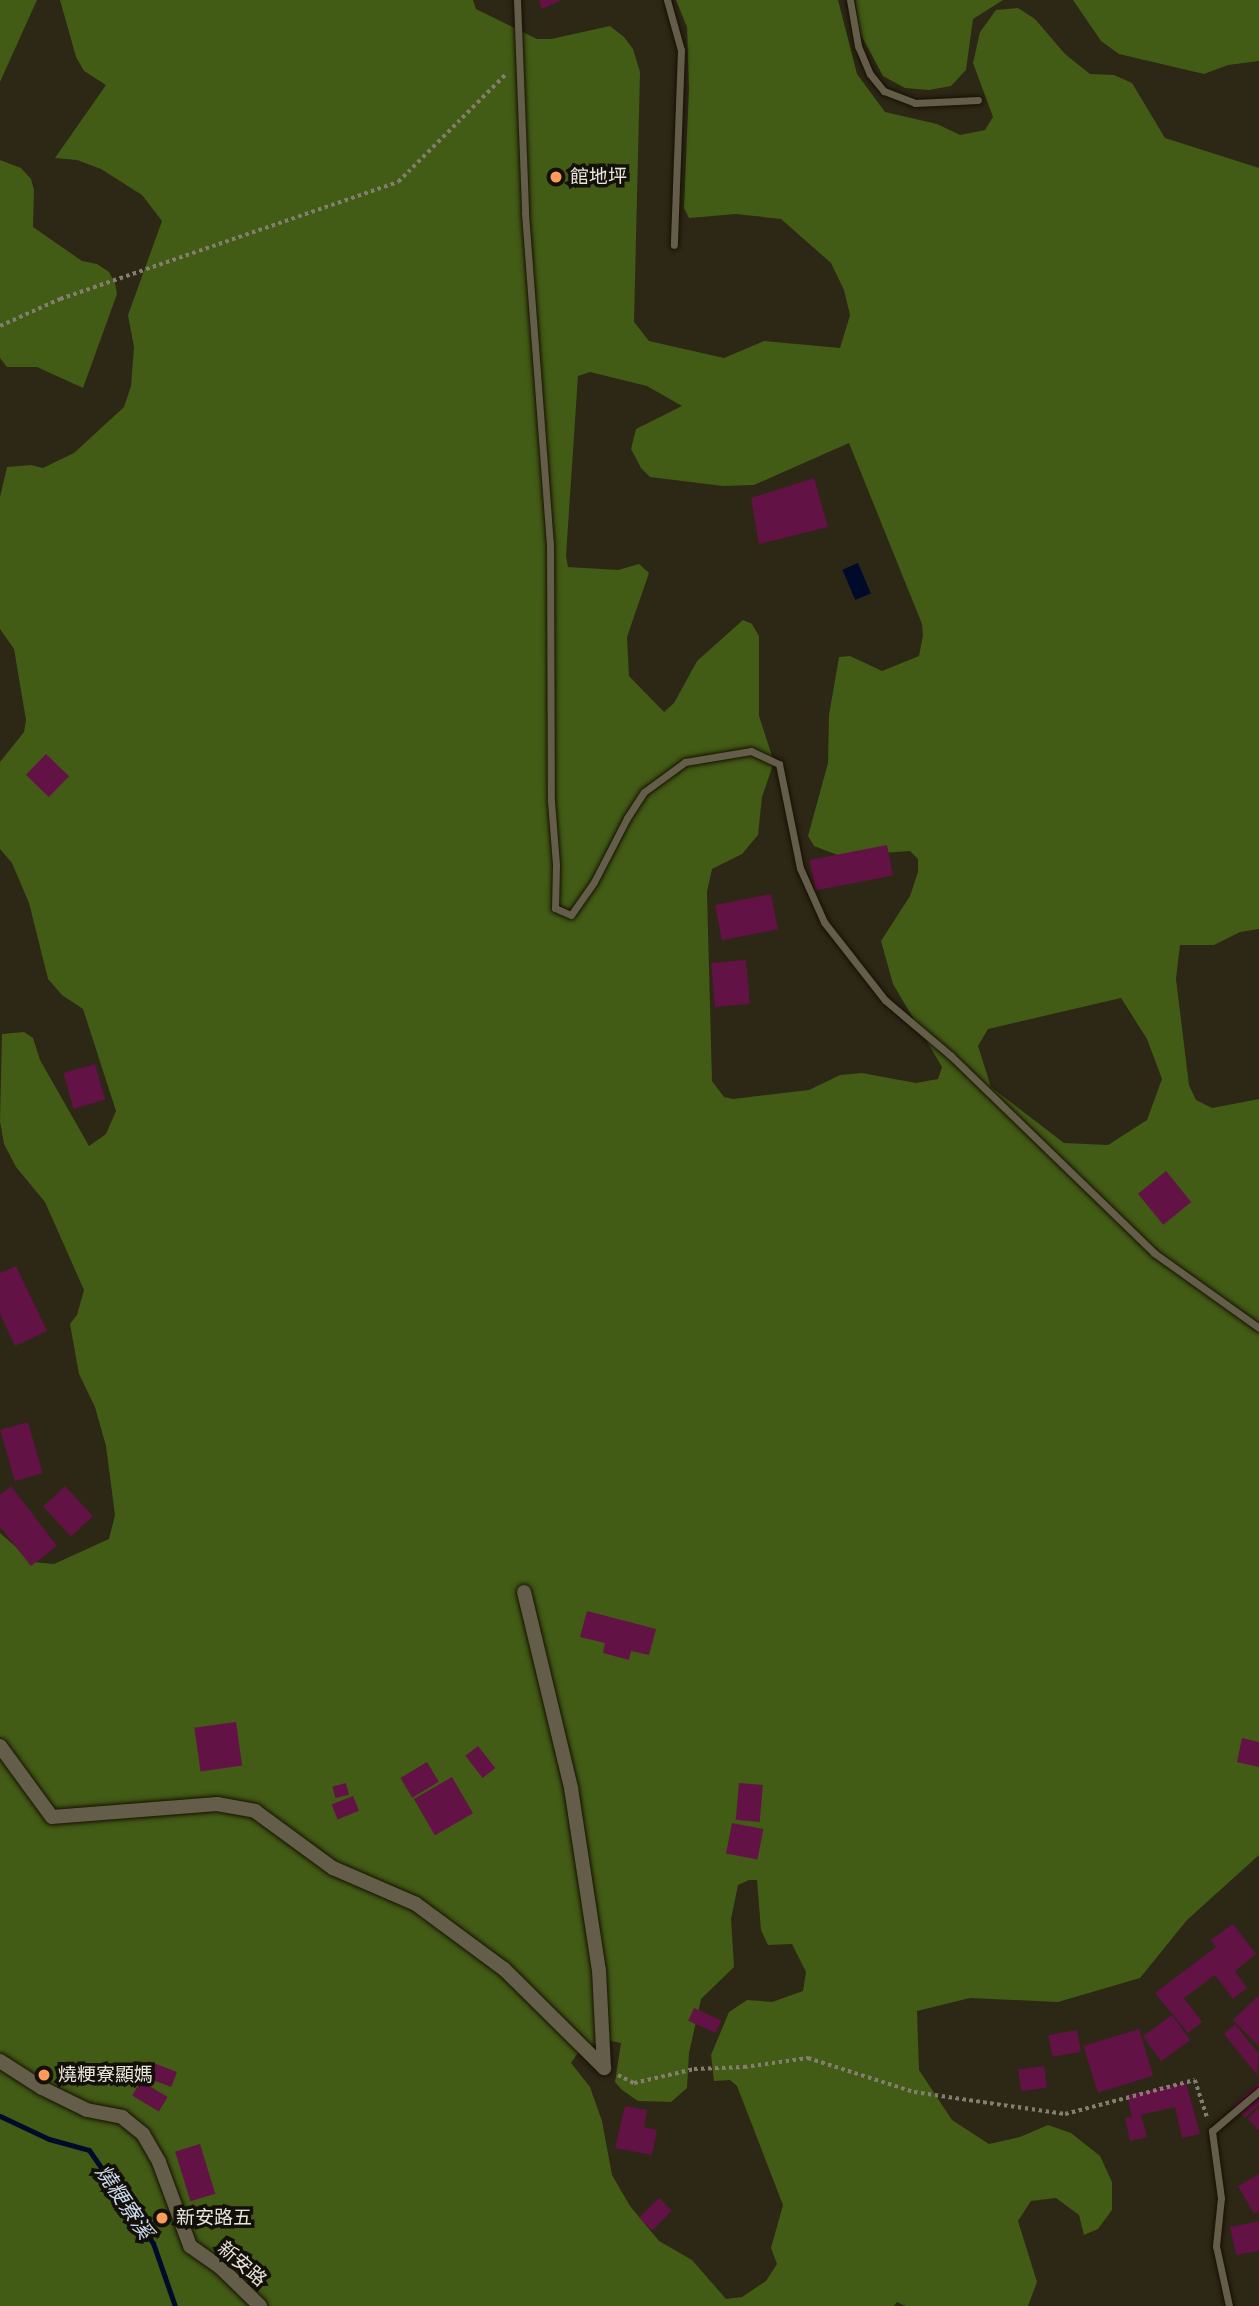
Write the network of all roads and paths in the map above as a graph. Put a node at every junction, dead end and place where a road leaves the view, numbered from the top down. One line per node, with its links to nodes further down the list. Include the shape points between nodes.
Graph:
1 (517, 0): 4 (lane)
2 (667, 0): 6 (lane, via 681,50)
3 (850, 0): 5 (lane, via 858,46 870,74 884,91 915,103)
4 (518, 61): 7 (path, via 398,182 60,299); 8 (lane, via 550,544 555,908 571,915 644,792 685,762 751,751 779,764 800,868 824,922 886,1000 951,1056 1154,1253)
5 (978, 100)
6 (674, 245)
7 (0, 326)
8 (1259, 1328)
9 (524, 1592): 12 (street, via 571,1788 599,1970)
10 (0, 1746): 12 (street, via 52,1817 217,1804 255,1811 333,1868 416,1904 438,1920 504,1969)
11 (0, 2061): 15 (street, 新安路, via 87,2110 122,2117 143,2134 159,2162 190,2246 220,2267)
12 (604, 2068): 14 (path, via 634,2082 694,2069 808,2058 914,2092 1065,2114 1195,2080)
13 (1259, 2091): 14 (lane)
14 (1212, 2131): 16 (lane, via 1222,2198 1216,2246)
15 (260, 2306)
16 (1229, 2306)

